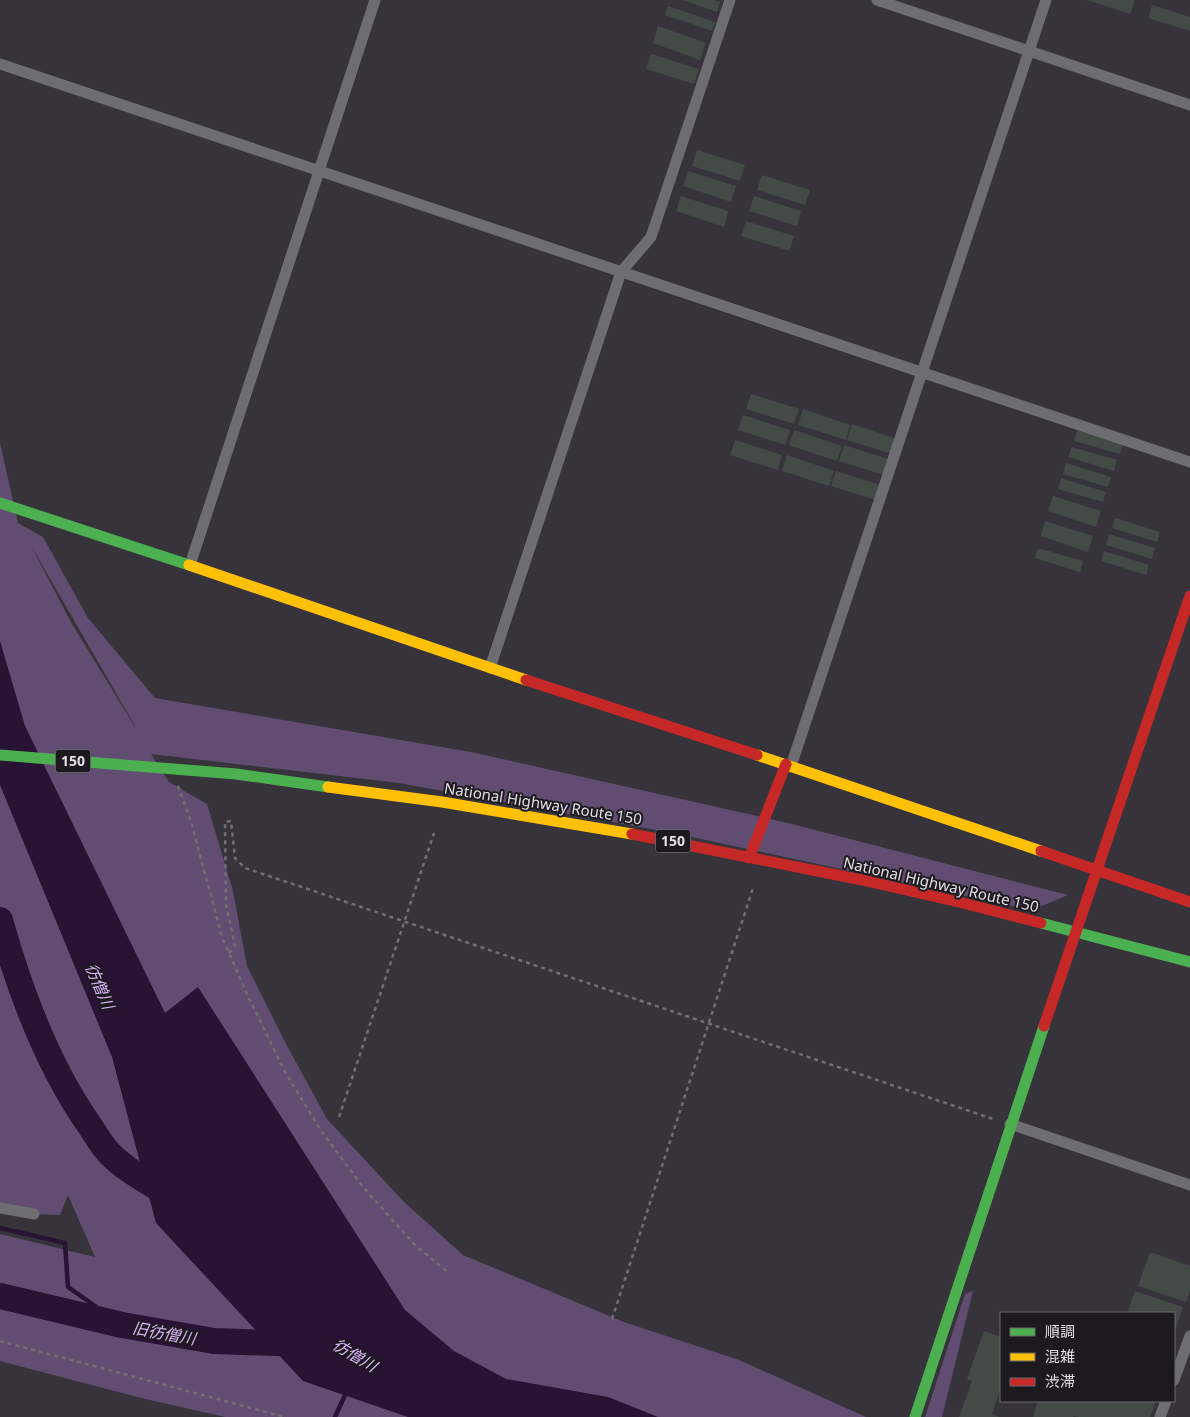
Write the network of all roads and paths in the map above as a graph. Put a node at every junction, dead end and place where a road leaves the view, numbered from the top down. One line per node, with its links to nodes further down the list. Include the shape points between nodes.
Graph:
1 (375, 0): 8 (street)
2 (730, 0): 9 (street, via 651,237)
3 (877, 0): 5 (street)
4 (1046, 0): 5 (street)
5 (1029, 51): 7 (street); 10 (street)
6 (0, 64): 8 (street)
7 (1190, 105)
8 (319, 172): 9 (street); 13 (street)
9 (621, 272): 10 (street); 15 (street)
10 (922, 372): 11 (street); 17 (street)
11 (1190, 462)
12 (0, 503): 13 (main road)
13 (190, 565): 15 (main road)
14 (1190, 596): 21 (main road)
15 (490, 668): 17 (main road)
16 (0, 755): 18 (main road, National Highway Route 150 / 150)
17 (788, 765): 20 (main road); 21 (main road)
18 (172, 768): 20 (main road, National Highway Route 150 / 150, via 236,774 564,821); 26 (path)
19 (434, 832): 24 (path)
20 (749, 858): 25 (main road, National Highway Route 150 / 150, via 880,884)
21 (1098, 871): 23 (main road); 25 (main road)
22 (753, 888): 28 (path)
23 (1190, 902)
24 (405, 922): 26 (path, via 245,868 236,858 231,821 225,822 226,904 235,946); 28 (path); 29 (path)
25 (1075, 932): 27 (main road, National Highway Route 150 / 150); 30 (main road)
26 (229, 953): 34 (path, via 284,1072 322,1132 376,1202 416,1246)
27 (1190, 962)
28 (710, 1024): 30 (path); 35 (path)
29 (339, 1117)
30 (1010, 1124): 31 (street); 42 (main road)
31 (1190, 1185)
32 (0, 1208): 33 (street)
33 (34, 1214)
34 (449, 1273)
35 (612, 1319)
36 (1190, 1336): 38 (street)
37 (0, 1341): 41 (path)
38 (1187, 1353): 39 (street)
39 (1175, 1378)
40 (1166, 1402): 43 (street)
41 (285, 1417)
42 (914, 1417)
43 (1160, 1417)

